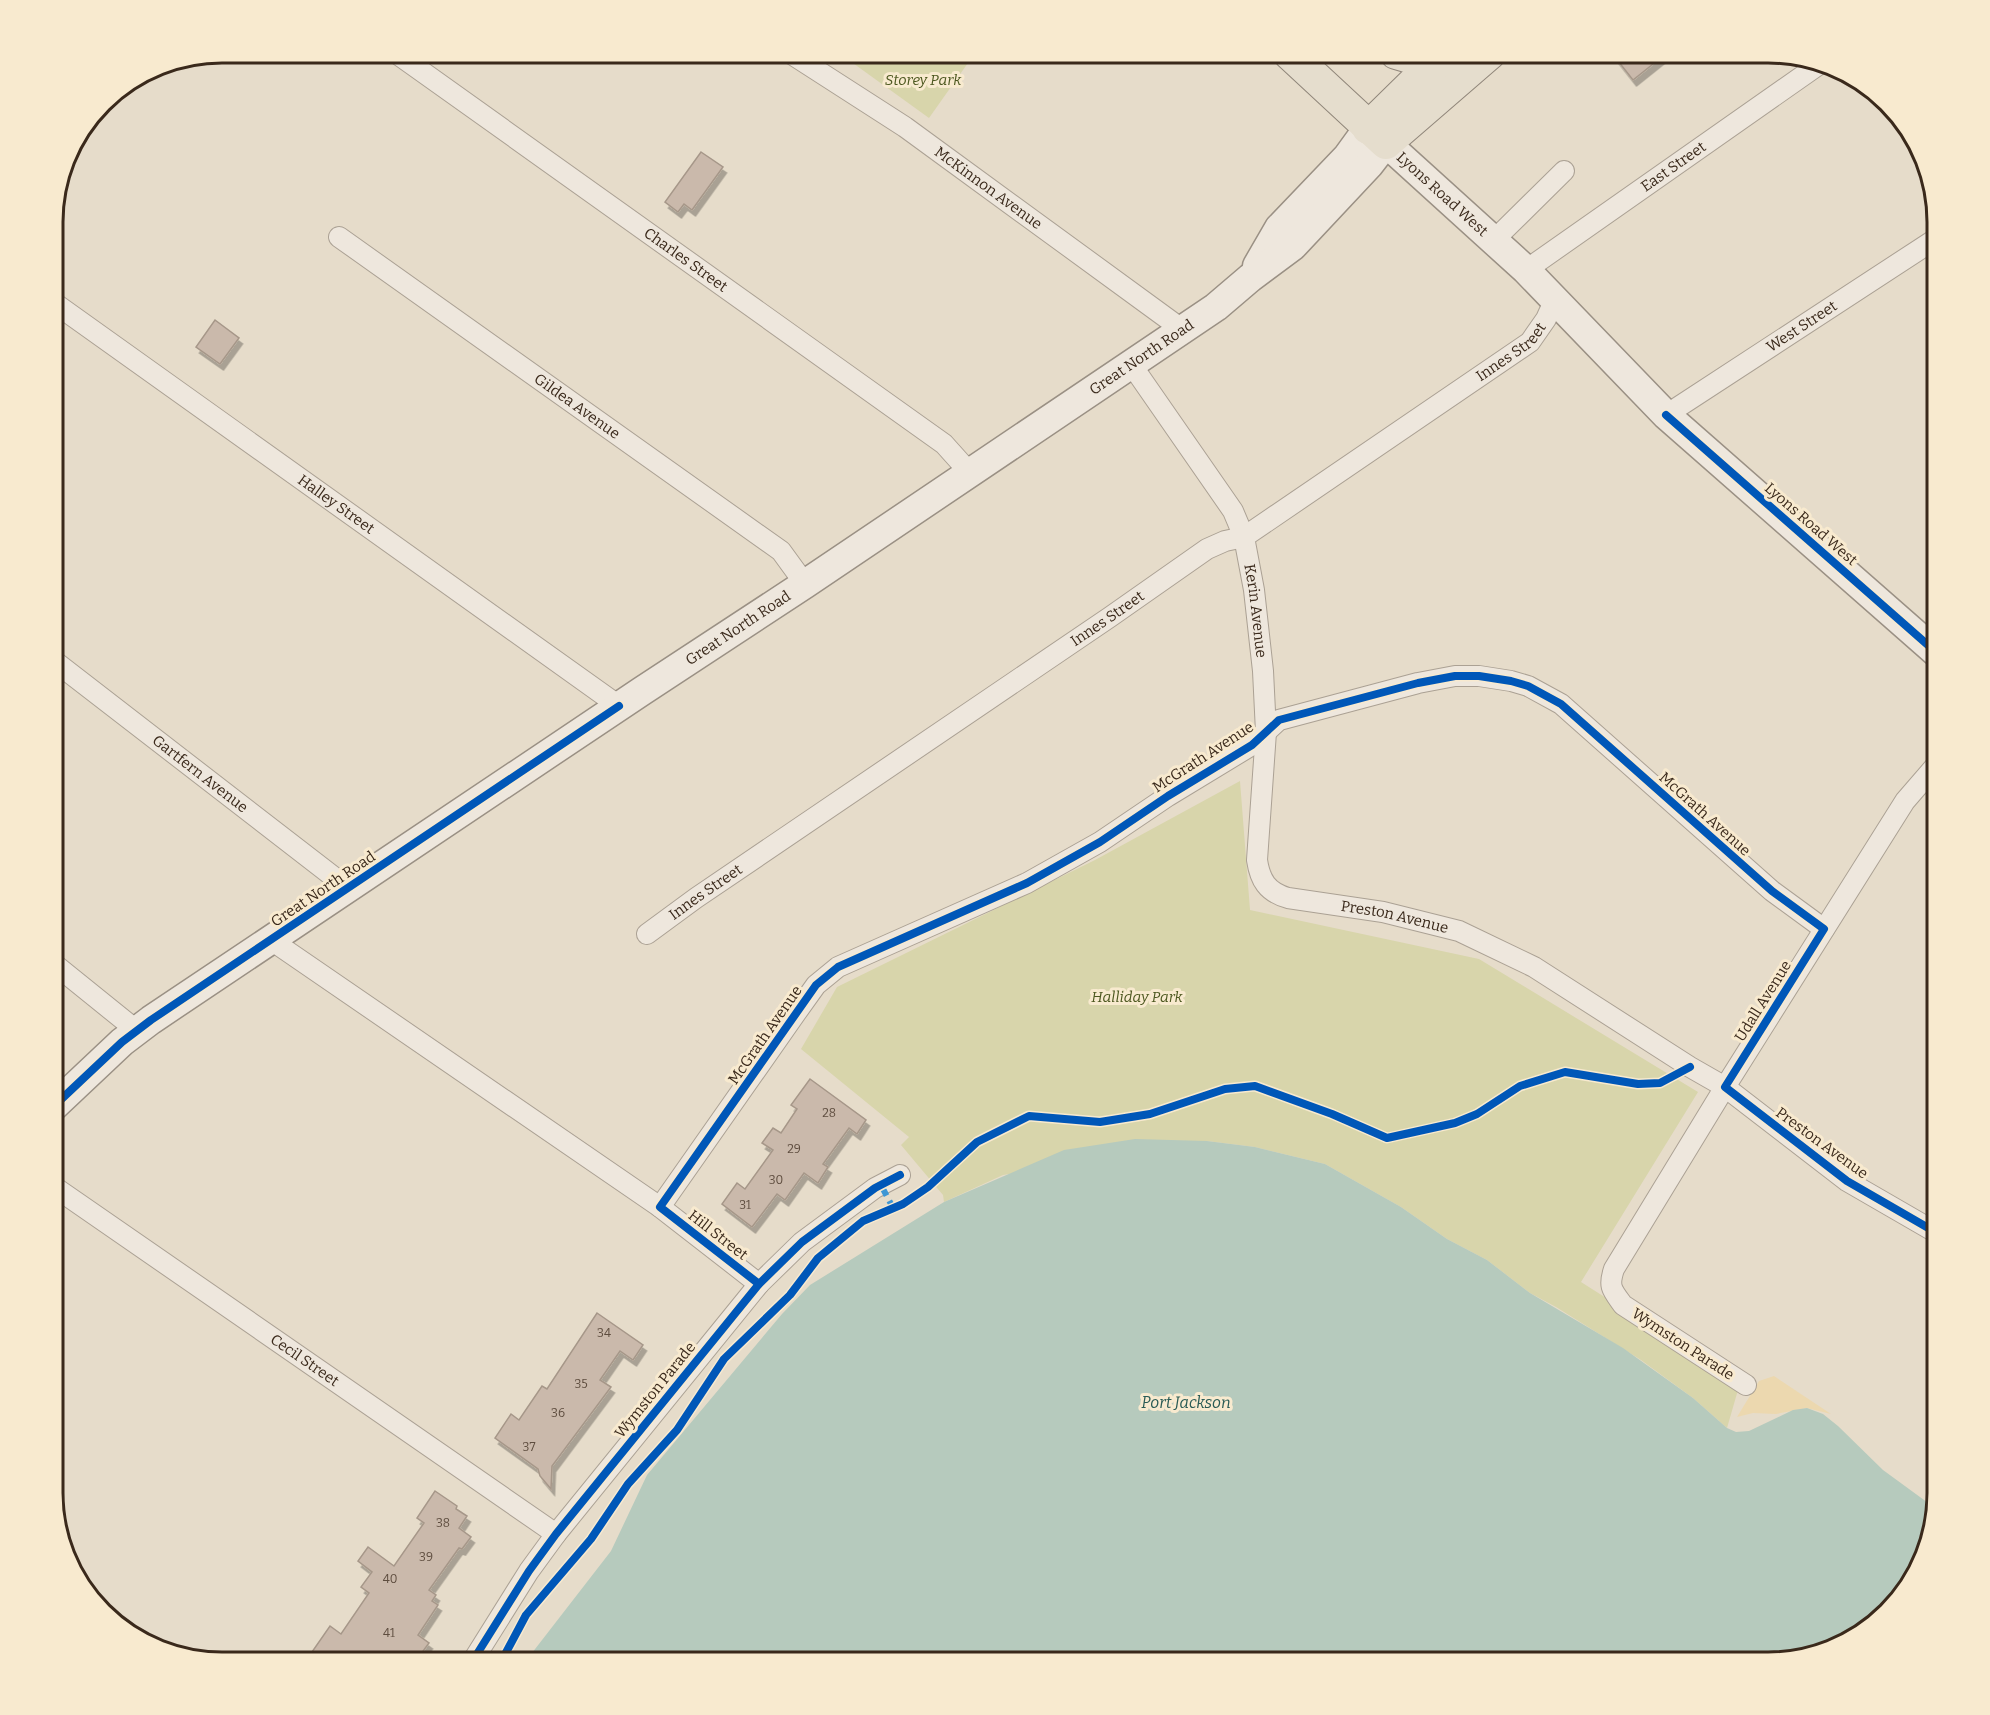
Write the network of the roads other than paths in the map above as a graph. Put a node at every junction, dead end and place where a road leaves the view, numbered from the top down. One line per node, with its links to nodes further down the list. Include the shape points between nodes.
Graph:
1 (411, 63): 18 (street, Charles Street, via 944,444)
2 (807, 63): 15 (street, McKinnon Avenue, via 905,127)
3 (1301, 63): 7 (main road)
4 (1437, 63): 7 (main road, Great North Road, via 1419,77)
5 (1475, 63): 7 (main road, Great North Road)
6 (1812, 69): 12 (street, East Street)
7 (1377, 135): 10 (main road, Lyons Road West); 15 (main road, Great North Road, via 1347,157 1279,228 1250,278)
8 (1564, 171): 10 (street)
9 (339, 237): 20 (street, Gildea Avenue, via 781,550)
10 (1492, 241): 12 (main road, Lyons Road West)
11 (1927, 245): 17 (street, West Street)
12 (1526, 270): 13 (main road, Lyons Road West)
13 (1555, 299): 17 (main road, Lyons Road West); 19 (street, Innes Street, via 1530,342)
14 (63, 309): 23 (street, Halley Street)
15 (1183, 330): 16 (main road, Great North Road)
16 (1131, 364): 18 (main road, Great North Road); 19 (street, Kerin Avenue, via 1233,512)
17 (1666, 415): 21 (main road, Lyons Road West)
18 (970, 473): 20 (main road, Great North Road)
19 (1244, 537): 24 (street, Kerin Avenue, via 1254,590); 29 (street, Innes Street, via 1207,549)
20 (805, 584): 23 (main road, Great North Road)
21 (1927, 643)
22 (63, 668): 26 (street, Gartfern Avenue)
23 (619, 706): 26 (main road, Great North Road)
24 (1266, 732): 27 (street, Kerin Avenue, via 1257,860 1260,876); 28 (street, McGrath Avenue, via 1279,720 1455,676 1479,676 1528,686 1561,704 1772,891); 37 (street, McGrath Avenue, via 1252,745 1100,842 1027,883 838,967 816,985)
25 (1927, 776): 28 (street, Udall Avenue, via 1905,801)
26 (348, 888): 30 (main road, Great North Road)
27 (1269, 888): 33 (street, Preston Avenue, via 1288,898 1383,912 1459,931 1534,967)
28 (1824, 929): 33 (street, Udall Avenue)
29 (647, 934)
30 (271, 940): 32 (main road, Great North Road); 37 (street, Hill Street)
31 (63, 971): 32 (street)
32 (136, 1030): 34 (main road, Great North Road)
33 (1725, 1087): 38 (street, Preston Avenue, via 1847,1181); 39 (street, Udall Avenue)
34 (63, 1098)
35 (900, 1175): 40 (street, Wymston Parade, via 874,1188 802,1242)
36 (63, 1193): 42 (street, Cecil Street)
37 (660, 1208): 40 (street, Hill Street)
38 (1927, 1227)
39 (1614, 1269): 41 (street, Wymston Parade, via 1612,1291 1623,1305)
40 (759, 1284): 42 (street, Wymston Parade)
41 (1746, 1385)
42 (556, 1534): 43 (street, Wymston Parade)
43 (478, 1652)

